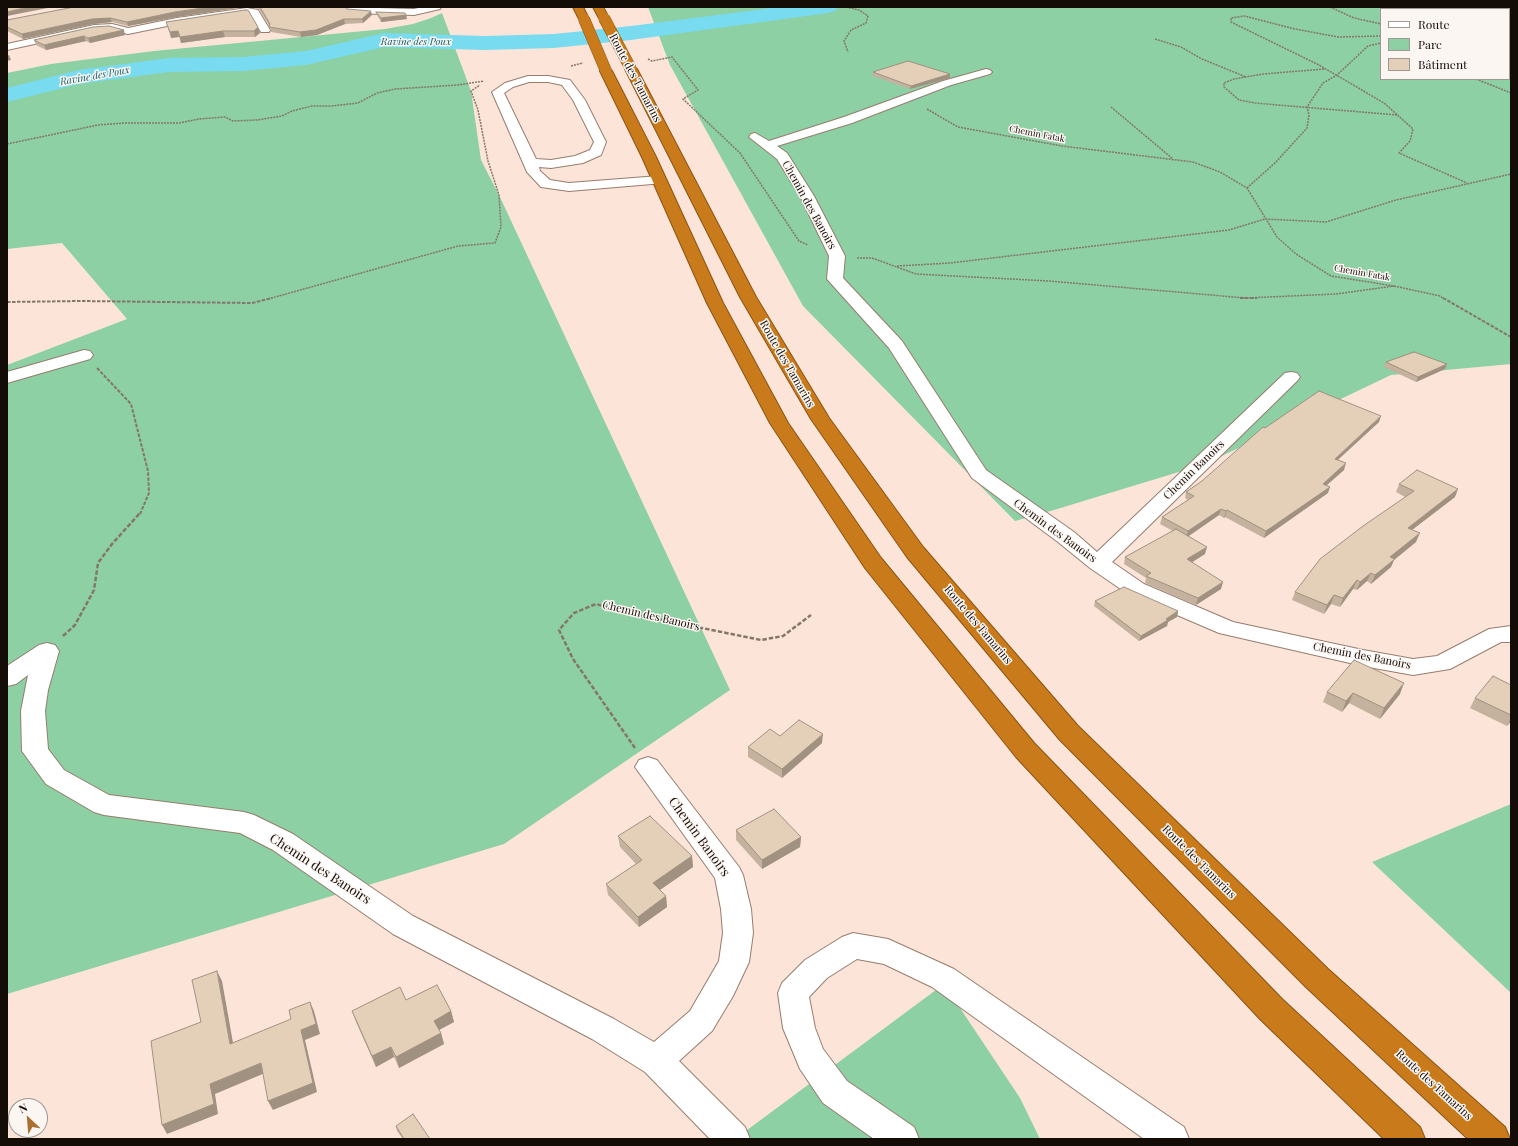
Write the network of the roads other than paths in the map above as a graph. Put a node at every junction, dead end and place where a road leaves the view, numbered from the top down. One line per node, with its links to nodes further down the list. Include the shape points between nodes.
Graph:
1 (348, 7): 2 (street, via 352,10 414,12)
2 (436, 7)
3 (578, 7): 11 (highway, Route des Tamarins, bridge)
4 (598, 7): 24 (highway, Route des Tamarins, bridge, via 748,297 820,419 915,552 1070,733 1317,978)
5 (171, 10): 6 (street)
6 (177, 21): 7 (street, via 254,12); 8 (street, via 128,31 94,28)
7 (265, 30)
8 (7, 47)
9 (986, 72): 15 (street, Chemin des Banoirs, via 947,83 848,120 761,141 782,156 807,196 837,256 835,279 896,345 979,474)
10 (531, 163): 10 (street, via 498,92 509,85 528,79 548,78 566,82 579,100 600,142 596,152 578,160 551,164); 11 (street, via 534,172 546,184 569,187)
11 (659, 180): 23 (highway, Route des Tamarins, via 715,303 779,424 873,563 1025,750 1271,1009)
12 (84, 355): 14 (street)
13 (1291, 377): 15 (street, Chemin Banoirs)
14 (7, 378)
15 (1098, 563): 16 (street, Chemin des Banoirs, via 1136,589 1227,628 1406,666 1442,663 1497,634)
16 (1511, 634)
17 (7, 678): 19 (street, Chemin des Banoirs, via 47,651 32,711 35,751 55,777 104,805 244,823 283,842 404,925 603,1029)
18 (648, 767): 19 (street, Chemin Banoirs, via 729,875 738,933 734,962 701,1021)
19 (656, 1061): 20 (street)
20 (732, 1139)
21 (902, 1139): 22 (street, via 834,1092 811,1058 799,1028 793,993 816,969 853,946 888,952 943,978)
22 (1172, 1139)
23 (1408, 1139)
24 (1493, 1139)

